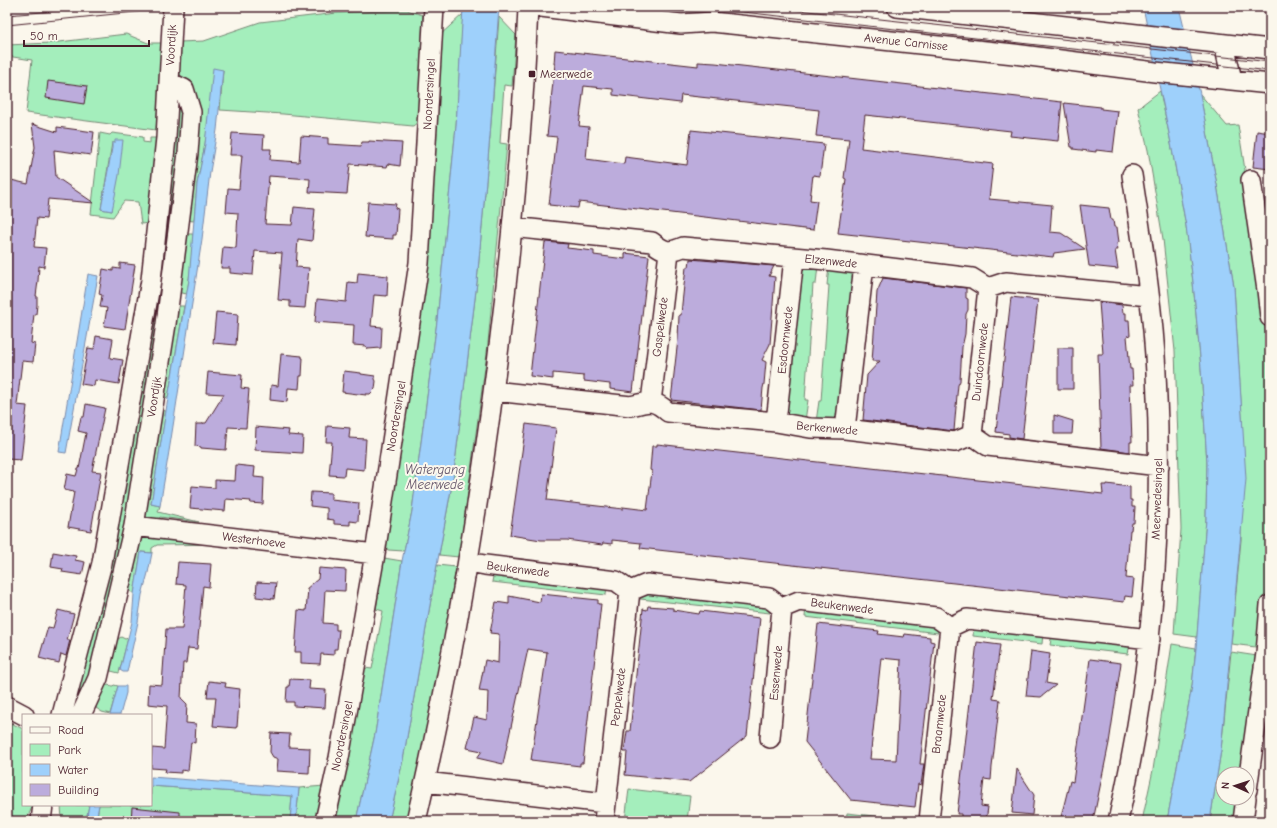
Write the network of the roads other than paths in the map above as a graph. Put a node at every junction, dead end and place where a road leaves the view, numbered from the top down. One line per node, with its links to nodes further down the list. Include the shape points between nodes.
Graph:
1 (173, 7): 9 (street, Voordijk)
2 (434, 7): 28 (street, Noordersingel, via 419,263)
3 (528, 7): 13 (street)
4 (541, 7): 8 (street, Avenue Carnisse, via 680,24 712,22)
5 (897, 7): 6 (street)
6 (1224, 44): 7 (street); 8 (street)
7 (1270, 49)
8 (1232, 80): 10 (street, Avenue Carnisse)
9 (169, 82): 27 (street, Voordijk, via 184,89 190,112 188,153 166,324); 38 (street, Voordijk, via 166,138 151,280 102,563)
10 (1270, 84)
11 (1132, 175): 18 (street, Meerwedesingel)
12 (1251, 180): 19 (street)
13 (512, 226): 14 (street, via 652,242); 21 (street)
14 (669, 252): 15 (street, Elzenwede, via 683,247); 22 (street, Gaspelwede)
15 (794, 258): 16 (street, Elzenwede); 23 (street, Esdoornwede)
16 (864, 265): 17 (street, Elzenwede, via 972,278); 24 (street)
17 (988, 288): 18 (street, via 1006,282); 25 (street, Duindoornwede)
18 (1149, 296): 26 (street, Meerwedesingel, via 1156,372)
19 (1270, 311): 20 (street)
20 (1270, 317)
21 (494, 391): 22 (street, via 631,406); 29 (street)
22 (651, 402): 23 (street, Berkenwede, via 668,412)
23 (776, 422): 24 (street, Berkenwede, via 810,428)
24 (845, 429): 25 (street, Berkenwede, via 955,442)
25 (972, 435): 26 (street, via 988,446)
26 (1159, 466): 34 (street, Meerwedesingel)
27 (134, 526): 28 (street, Westerhoeve); 39 (street, Voordijk, via 98,678)
28 (375, 554): 47 (street, Noordersingel, via 339,758)
29 (468, 562): 30 (street, Beukenwede, via 616,581); 42 (street)
30 (630, 591): 32 (street, via 647,584 769,598); 45 (street, Peppelwede)
31 (1270, 605): 35 (street)
32 (782, 608): 33 (street, Beukenwede, via 799,601 936,617); 40 (street, Essenwede)
33 (950, 626): 34 (street, via 967,620); 49 (street, Braamwede)
34 (1150, 639): 50 (street, Meerwedesingel, via 1140,713)
35 (1268, 653): 41 (street)
36 (7, 706): 37 (street)
37 (22, 714)
38 (62, 714)
39 (81, 714)
40 (770, 738)
41 (1251, 766)
42 (425, 782): 45 (street, Peppelwede, via 513,793); 48 (street)
43 (43, 806): 46 (street)
44 (1245, 806): 51 (street)
45 (604, 812)
46 (41, 821)
47 (325, 821)
48 (416, 821)
49 (929, 821)
50 (1118, 821)
51 (1243, 821)

